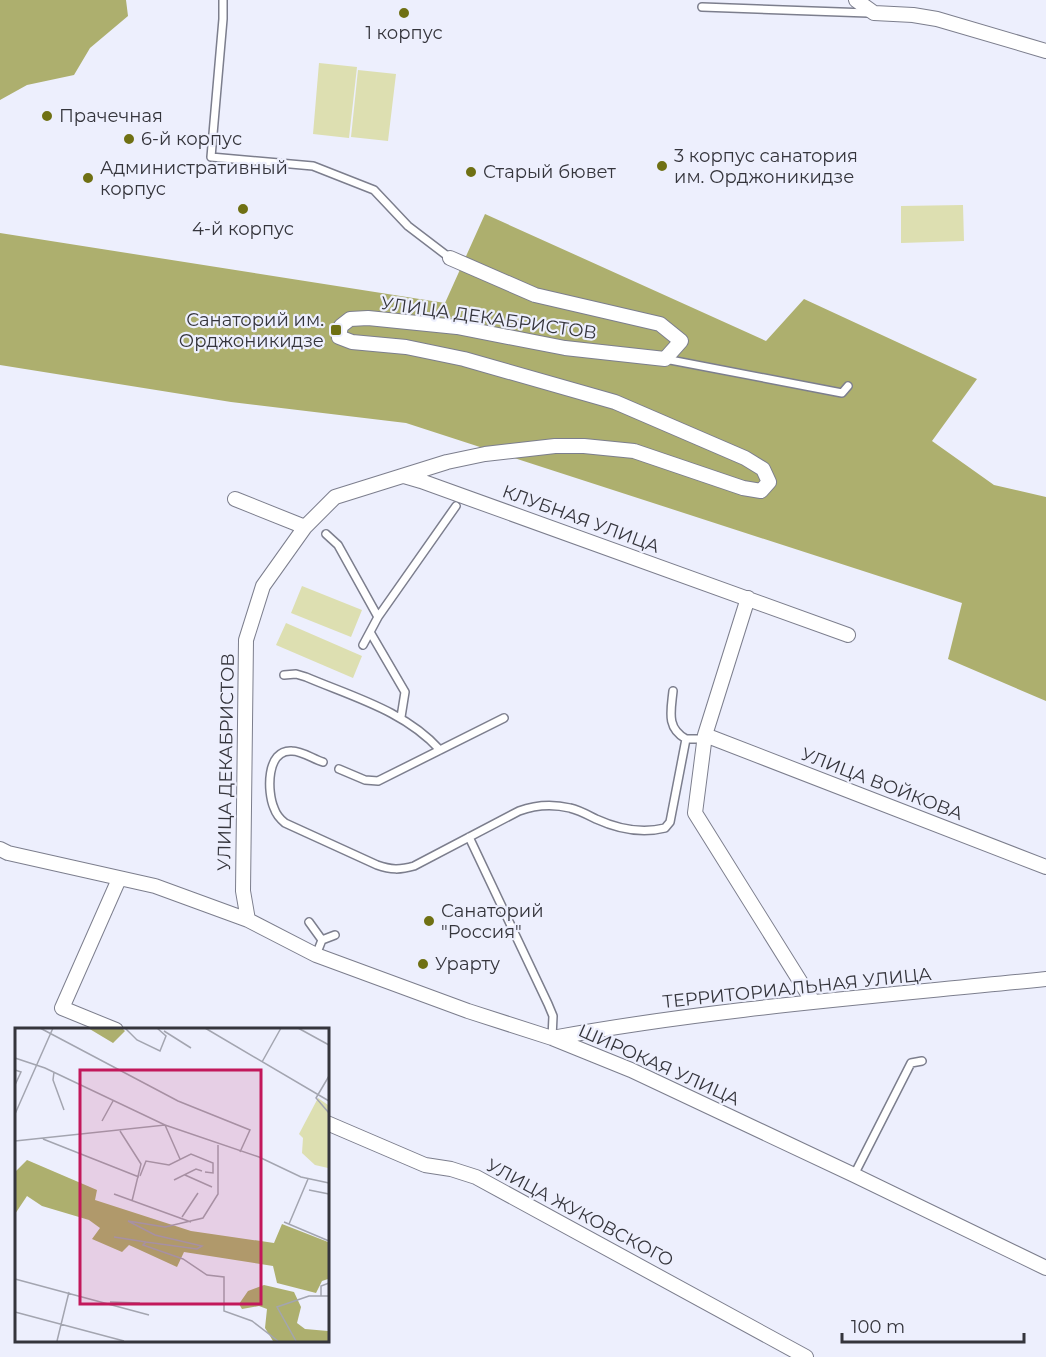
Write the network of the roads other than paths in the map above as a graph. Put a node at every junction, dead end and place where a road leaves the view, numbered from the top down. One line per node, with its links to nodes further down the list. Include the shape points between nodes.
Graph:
1 (223, 0): 6 (lane, via 211,157 313,166 374,190 408,226)
2 (856, 0): 4 (street)
3 (702, 7): 4 (lane)
4 (874, 13): 5 (street, via 937,19)
5 (1046, 51)
6 (450, 258): 7 (street, УЛИЦА ДЕКАБРИСТОВ, via 535,295 660,324 681,340)
7 (665, 359): 8 (lane, via 842,393); 9 (street, УЛИЦА ДЕКАБРИСТОВ, via 564,348 457,327 350,319 341,326 339,337 464,359 615,402 745,458 763,469 769,482 760,491 743,488 634,451 584,446 485,454)
8 (848, 386)
9 (402, 476): 12 (street, УЛИЦА ДЕКАБРИСТОВ, via 335,497); 14 (street, КЛУБНАЯ УЛИЦА)
10 (235, 499): 12 (street)
11 (456, 506): 15 (lane)
12 (305, 527): 32 (street, УЛИЦА ДЕКАБРИСТОВ, via 263,586 246,640 243,891)
13 (326, 534): 15 (lane, via 338,545)
14 (748, 598): 17 (street, КЛУБНАЯ УЛИЦА); 23 (street)
15 (378, 617): 16 (lane)
16 (370, 632): 18 (lane); 21 (lane, via 405,692)
17 (848, 635)
18 (363, 645)
19 (284, 675): 21 (lane, via 306,677)
20 (673, 691): 24 (lane, via 672,724 677,734)
21 (400, 717): 25 (lane)
22 (504, 718): 25 (lane)
23 (702, 737): 24 (lane); 30 (street, УЛИЦА ВОЙКОВА); 38 (street, via 695,813)
24 (686, 739): 28 (lane, via 670,822 665,828 630,829 572,808 531,807)
25 (440, 750): 27 (lane, via 378,781)
26 (322, 762): 28 (lane, via 291,750 275,758 271,766 271,798 285,823 389,870 414,867)
27 (339, 769)
28 (469, 837): 40 (lane, via 553,1016)
29 (0, 849): 31 (street)
30 (1046, 867)
31 (119, 879): 32 (street, via 154,886); 39 (street, via 62,1008)
32 (248, 920): 36 (street, ШИРОКАЯ УЛИЦА)
33 (309, 922): 35 (lane)
34 (335, 935): 35 (lane)
35 (322, 940): 36 (lane)
36 (316, 956): 40 (street, ШИРОКАЯ УЛИЦА)
37 (1046, 980): 38 (street, ТЕРРИТОРИАЛЬНАЯ УЛИЦА)
38 (813, 1002): 40 (street, ТЕРРИТОРИАЛЬНАЯ УЛИЦА, via 614,1026)
39 (111, 1028)
40 (552, 1038): 43 (street, ШИРОКАЯ УЛИЦА, via 631,1070)
41 (922, 1061): 43 (lane, via 911,1063)
42 (328, 1123): 45 (street, УЛИЦА ЖУКОВСКОГО, via 425,1165 452,1168 476,1177)
43 (854, 1175): 44 (street, ШИРОКАЯ УЛИЦА)
44 (1046, 1268)
45 (806, 1357)

